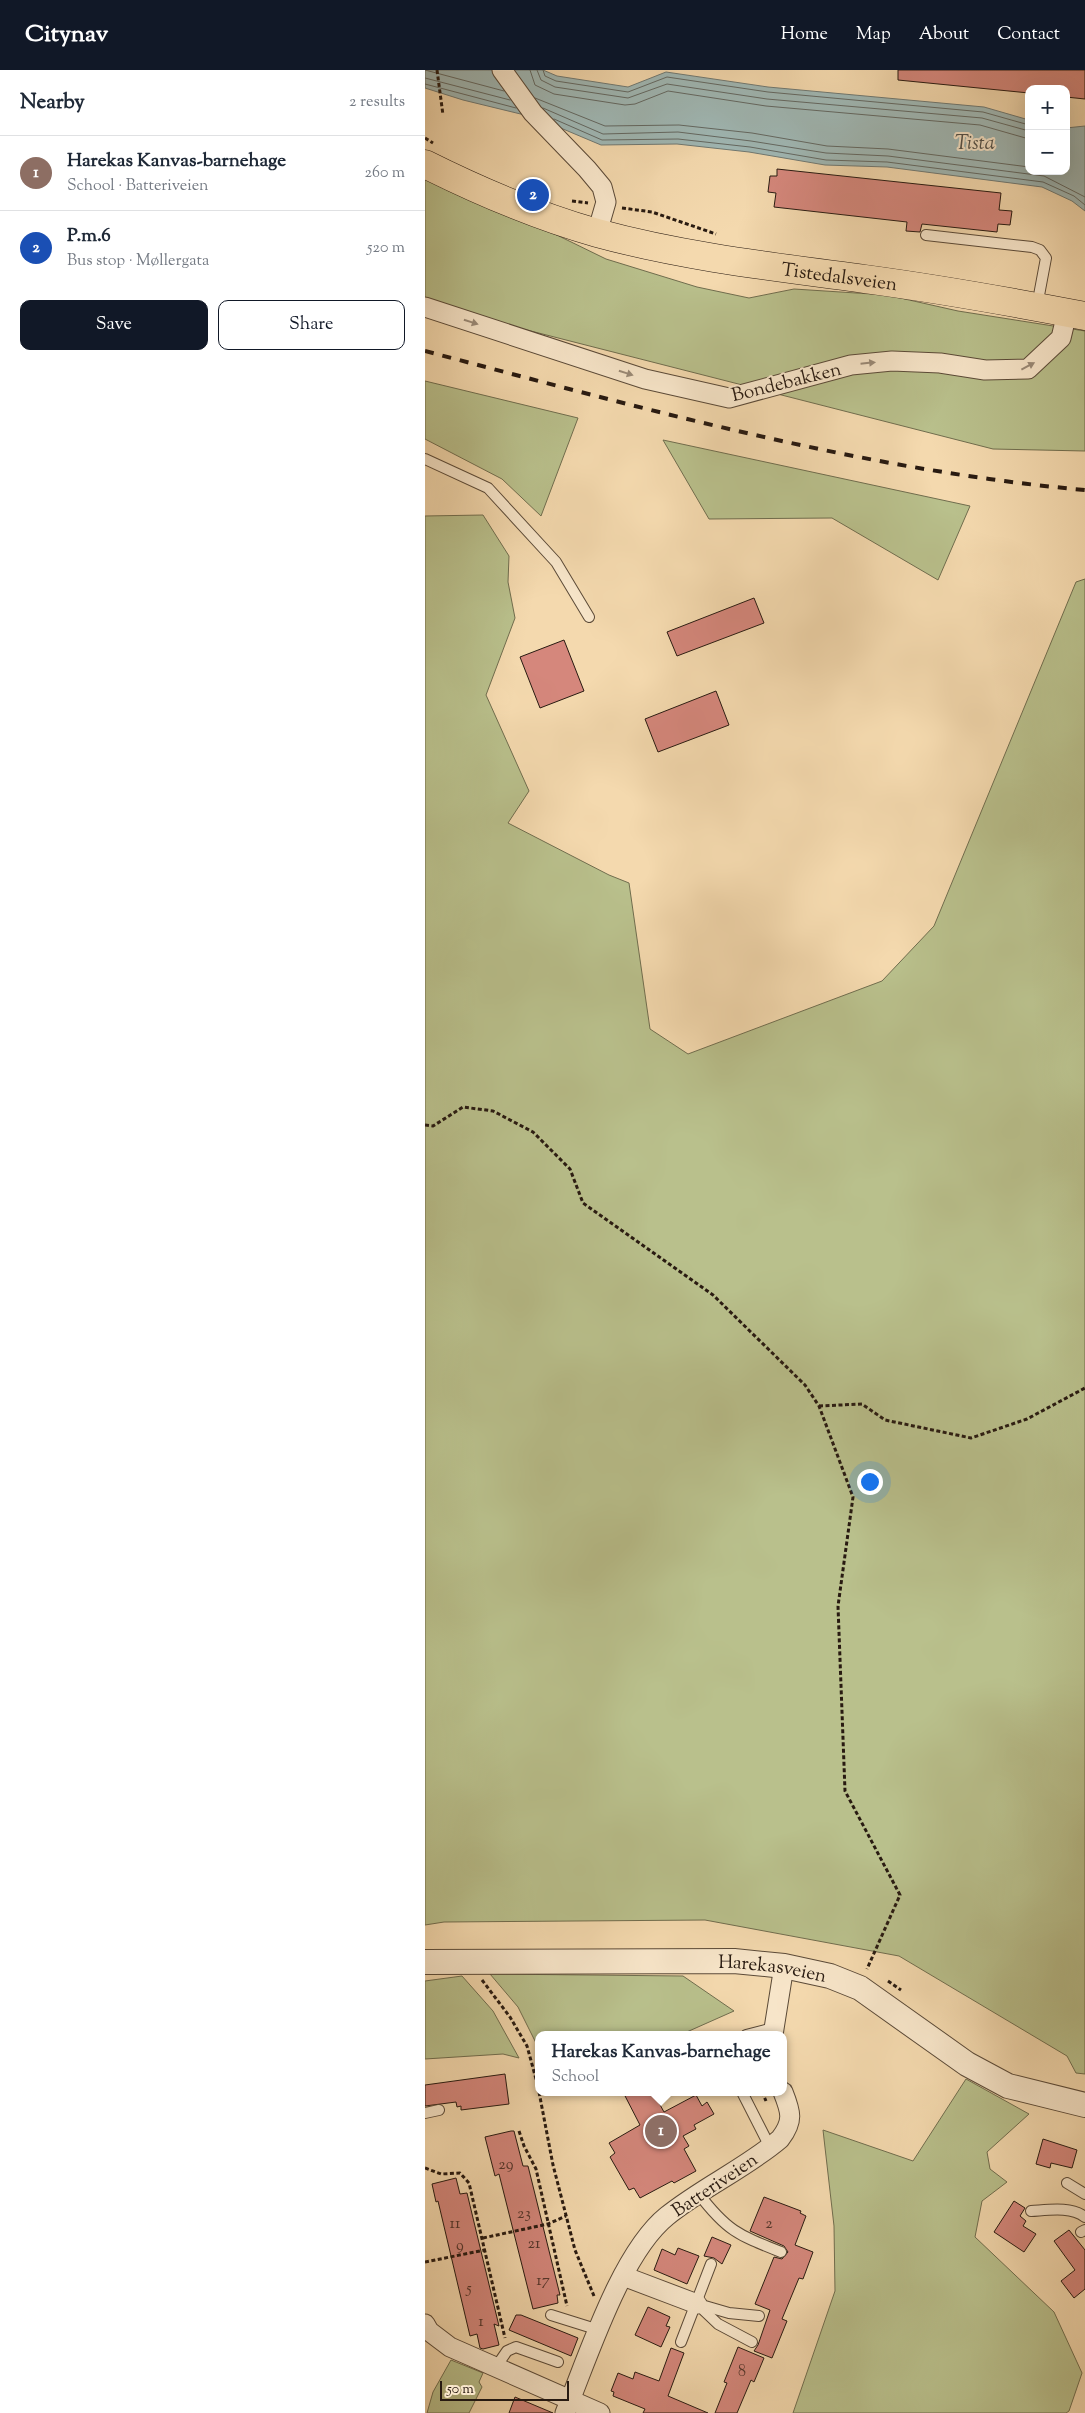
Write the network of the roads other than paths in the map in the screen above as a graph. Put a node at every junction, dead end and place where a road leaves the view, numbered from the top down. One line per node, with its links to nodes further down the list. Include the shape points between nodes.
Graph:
1 (502, 70): 3 (street, via 533,113 602,187 605,207)
2 (433, 155): 3 (main road, Tistedalsveien, via 513,206)
3 (597, 233): 5 (main road, Tistedalsveien, via 684,253 773,268 955,292)
4 (926, 236): 5 (lane, via 1041,250 1046,258)
5 (1037, 307): 7 (main road, Tistedalsveien)
6 (425, 308): 7 (street, Bondebakken, one-way to 7, via 645,379 729,398 851,365 875,362 940,363 985,370 1028,369 1061,338)
7 (1076, 314)
8 (425, 459): 9 (lane, via 488,488 556,562)
9 (589, 617)
10 (425, 1962): 11 (street, Harekasveien, via 734,1962)
11 (784, 1966): 12 (street); 15 (street, Harekasveien, via 830,1976 860,1988 967,2064 1008,2086)
12 (773, 2031)
13 (744, 2096): 18 (lane)
14 (785, 2096): 18 (street, Batteriveien, via 789,2107 789,2128)
15 (1085, 2106)
16 (439, 2110): 17 (lane)
17 (425, 2113)
18 (770, 2147): 20 (street, Batteriveien)
19 (1067, 2183): 21 (lane)
20 (698, 2193): 24 (lane, via 718,2218 739,2235); 26 (street, Batteriveien, via 653,2230 631,2259)
21 (1085, 2194)
22 (1031, 2211): 23 (lane, via 1060,2210)
23 (1085, 2217)
24 (781, 2252)
25 (711, 2264): 27 (lane)
26 (623, 2276): 27 (street); 30 (street, Batteriveien)
27 (697, 2304): 29 (lane, via 729,2313); 32 (lane); 33 (lane, via 718,2324)
28 (551, 2315): 30 (lane, via 569,2322)
29 (759, 2316)
30 (602, 2322): 36 (street, Batteriveien)
31 (425, 2324): 35 (street, via 450,2347)
32 (681, 2342)
33 (752, 2342)
34 (558, 2362): 35 (lane, via 516,2347 507,2351)
35 (497, 2366): 36 (street)
36 (567, 2406): 37 (street)
37 (600, 2413)

